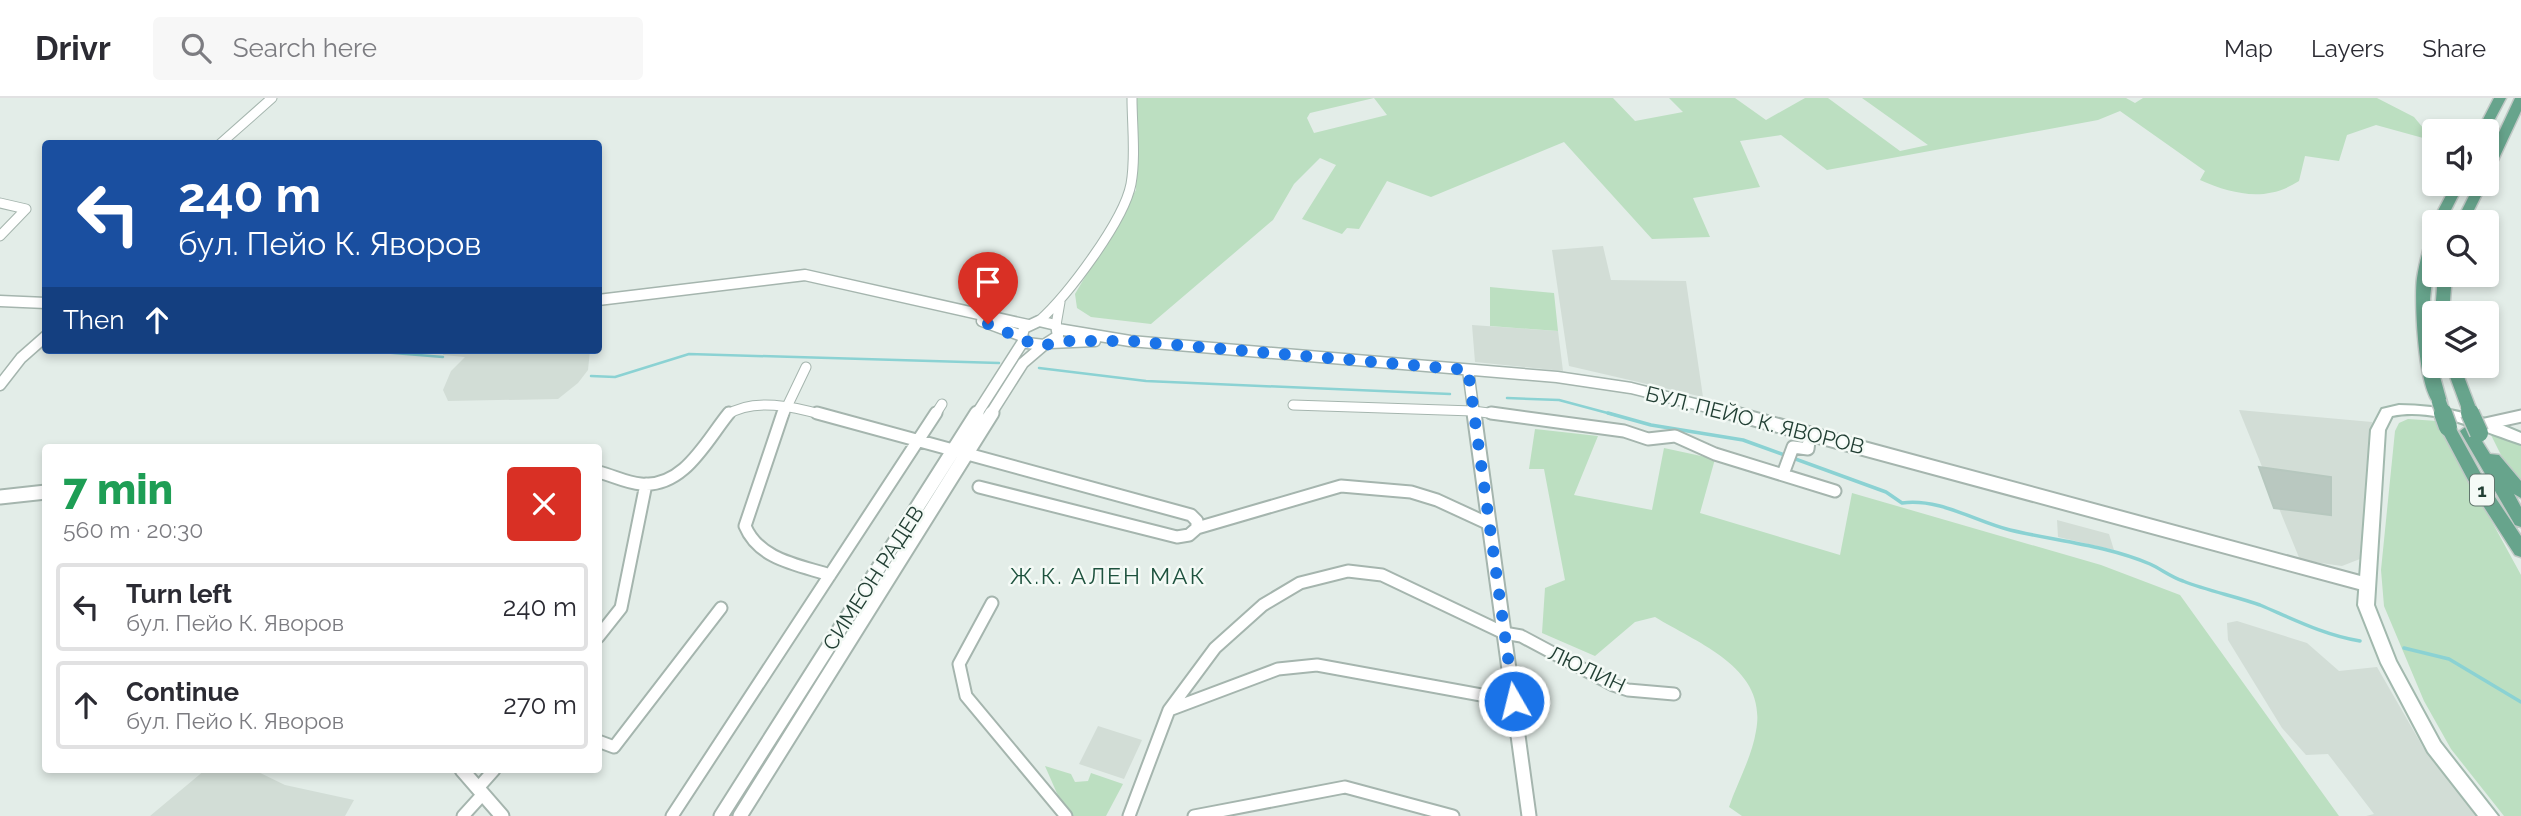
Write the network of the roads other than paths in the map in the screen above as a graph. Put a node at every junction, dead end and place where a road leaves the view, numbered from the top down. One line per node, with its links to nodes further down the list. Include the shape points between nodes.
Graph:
1 (272, 98): 6 (street)
2 (1132, 98): 13 (street, via 1129,193)
3 (2500, 98): 5 (main road)
4 (2521, 98): 7 (main road)
5 (2489, 119)
6 (225, 140)
7 (2499, 145)
8 (0, 203): 9 (street, via 26,209)
9 (0, 236)
10 (2424, 287): 47 (main road, 1, bridge, via 2421,313 2428,365 2448,427)
11 (602, 300): 15 (street, via 805,275)
12 (0, 301): 14 (street)
13 (1060, 302): 16 (street); 17 (street)
14 (42, 306)
15 (949, 309): 16 (street); 18 (street)
16 (1034, 323): 17 (street, БУЛ. ПЕЙО К. ЯВОРОВ); 18 (street, СИМЕОН РАДЕВ)
17 (1057, 327): 20 (street, БУЛ. ПЕЙО К. ЯВОРОВ); 21 (street, СИМЕОН РАДЕВ, via 1058,336)
18 (1023, 338): 21 (street, БУЛ. ПЕЙО К. ЯВОРОВ, via 1032,345); 37 (street, СИМЕОН РАДЕВ)
19 (42, 340): 26 (street)
20 (1130, 341): 21 (street, БУЛ. ПЕЙО К. ЯВОРОВ); 23 (street, БУЛ. ПЕЙО К. ЯВОРОВ)
21 (1047, 344): 37 (street, СИМЕОН РАДЕВ, via 1023,363)
22 (806, 367): 28 (street)
23 (1468, 370): 31 (street); 34 (street, БУЛ. ПЕЙО К. ЯВОРОВ, via 1631,388)
24 (2452, 378): 30 (main road)
25 (2456, 378): 30 (main road)
26 (0, 385)
27 (942, 404): 36 (street)
28 (786, 405): 36 (street); 40 (street, via 729,413 686,470); 51 (street, via 745,526 747,537 756,548)
29 (1293, 405): 31 (street)
30 (2463, 407): 33 (main road, bridge)
31 (1473, 411): 38 (street, via 1624,431 1648,439 1675,436 1715,453); 46 (street)
32 (2521, 416): 33 (street)
33 (2477, 430): 35 (main road); 44 (main road, via 2496,463); 47 (main road, 1); 52 (main road, via 2404,409 2383,416)
34 (1810, 433): 38 (street, via 1808,449 1793,447); 52 (street, БУЛ. ПЕЙО К. ЯВОРОВ)
35 (2521, 439)
36 (918, 442): 37 (street); 51 (street)
37 (960, 452): 48 (street, via 1191,515); 67 (street, СИМЕОН РАДЕВ); 68 (street, СИМЕОН РАДЕВ)
38 (1784, 470): 42 (street, via 1787,478)
39 (602, 473): 40 (street)
40 (646, 484): 55 (street, via 621,608)
41 (979, 487): 48 (street, via 1177,537)
42 (1835, 491)
43 (42, 492): 45 (street)
44 (2521, 492)
45 (0, 497)
46 (1489, 524): 48 (street, via 1411,492 1342,486); 56 (street)
47 (2513, 525): 49 (main road, 1); 50 (main road)
48 (1197, 528)
49 (2521, 550)
50 (2521, 556)
51 (830, 575): 66 (street)
52 (2365, 584): 74 (main road, via 2371,622 2418,718)
53 (992, 603): 69 (street, via 959,664 966,696)
54 (721, 608): 60 (street, via 614,747)
55 (602, 632)
56 (1504, 633): 57 (street, ЛЮЛИН, via 1521,636 1628,690); 58 (street); 59 (street, ЛЮЛИН, via 1382,575 1356,571 1322,576 1263,605 1215,648)
57 (1674, 694)
58 (1514, 701): 59 (street, via 1317,665 1278,668); 73 (street)
59 (1169, 710): 70 (street, ЛЮЛИН)
60 (602, 742)
61 (465, 773): 63 (street)
62 (492, 773): 63 (street)
63 (481, 791): 64 (street); 65 (street)
64 (463, 816)
65 (502, 816)
66 (673, 816)
67 (721, 816)
68 (740, 816)
69 (1066, 816)
70 (1129, 816)
71 (1194, 816): 72 (street, via 1345,787)
72 (1452, 816)
73 (1529, 816)
74 (2489, 816)

